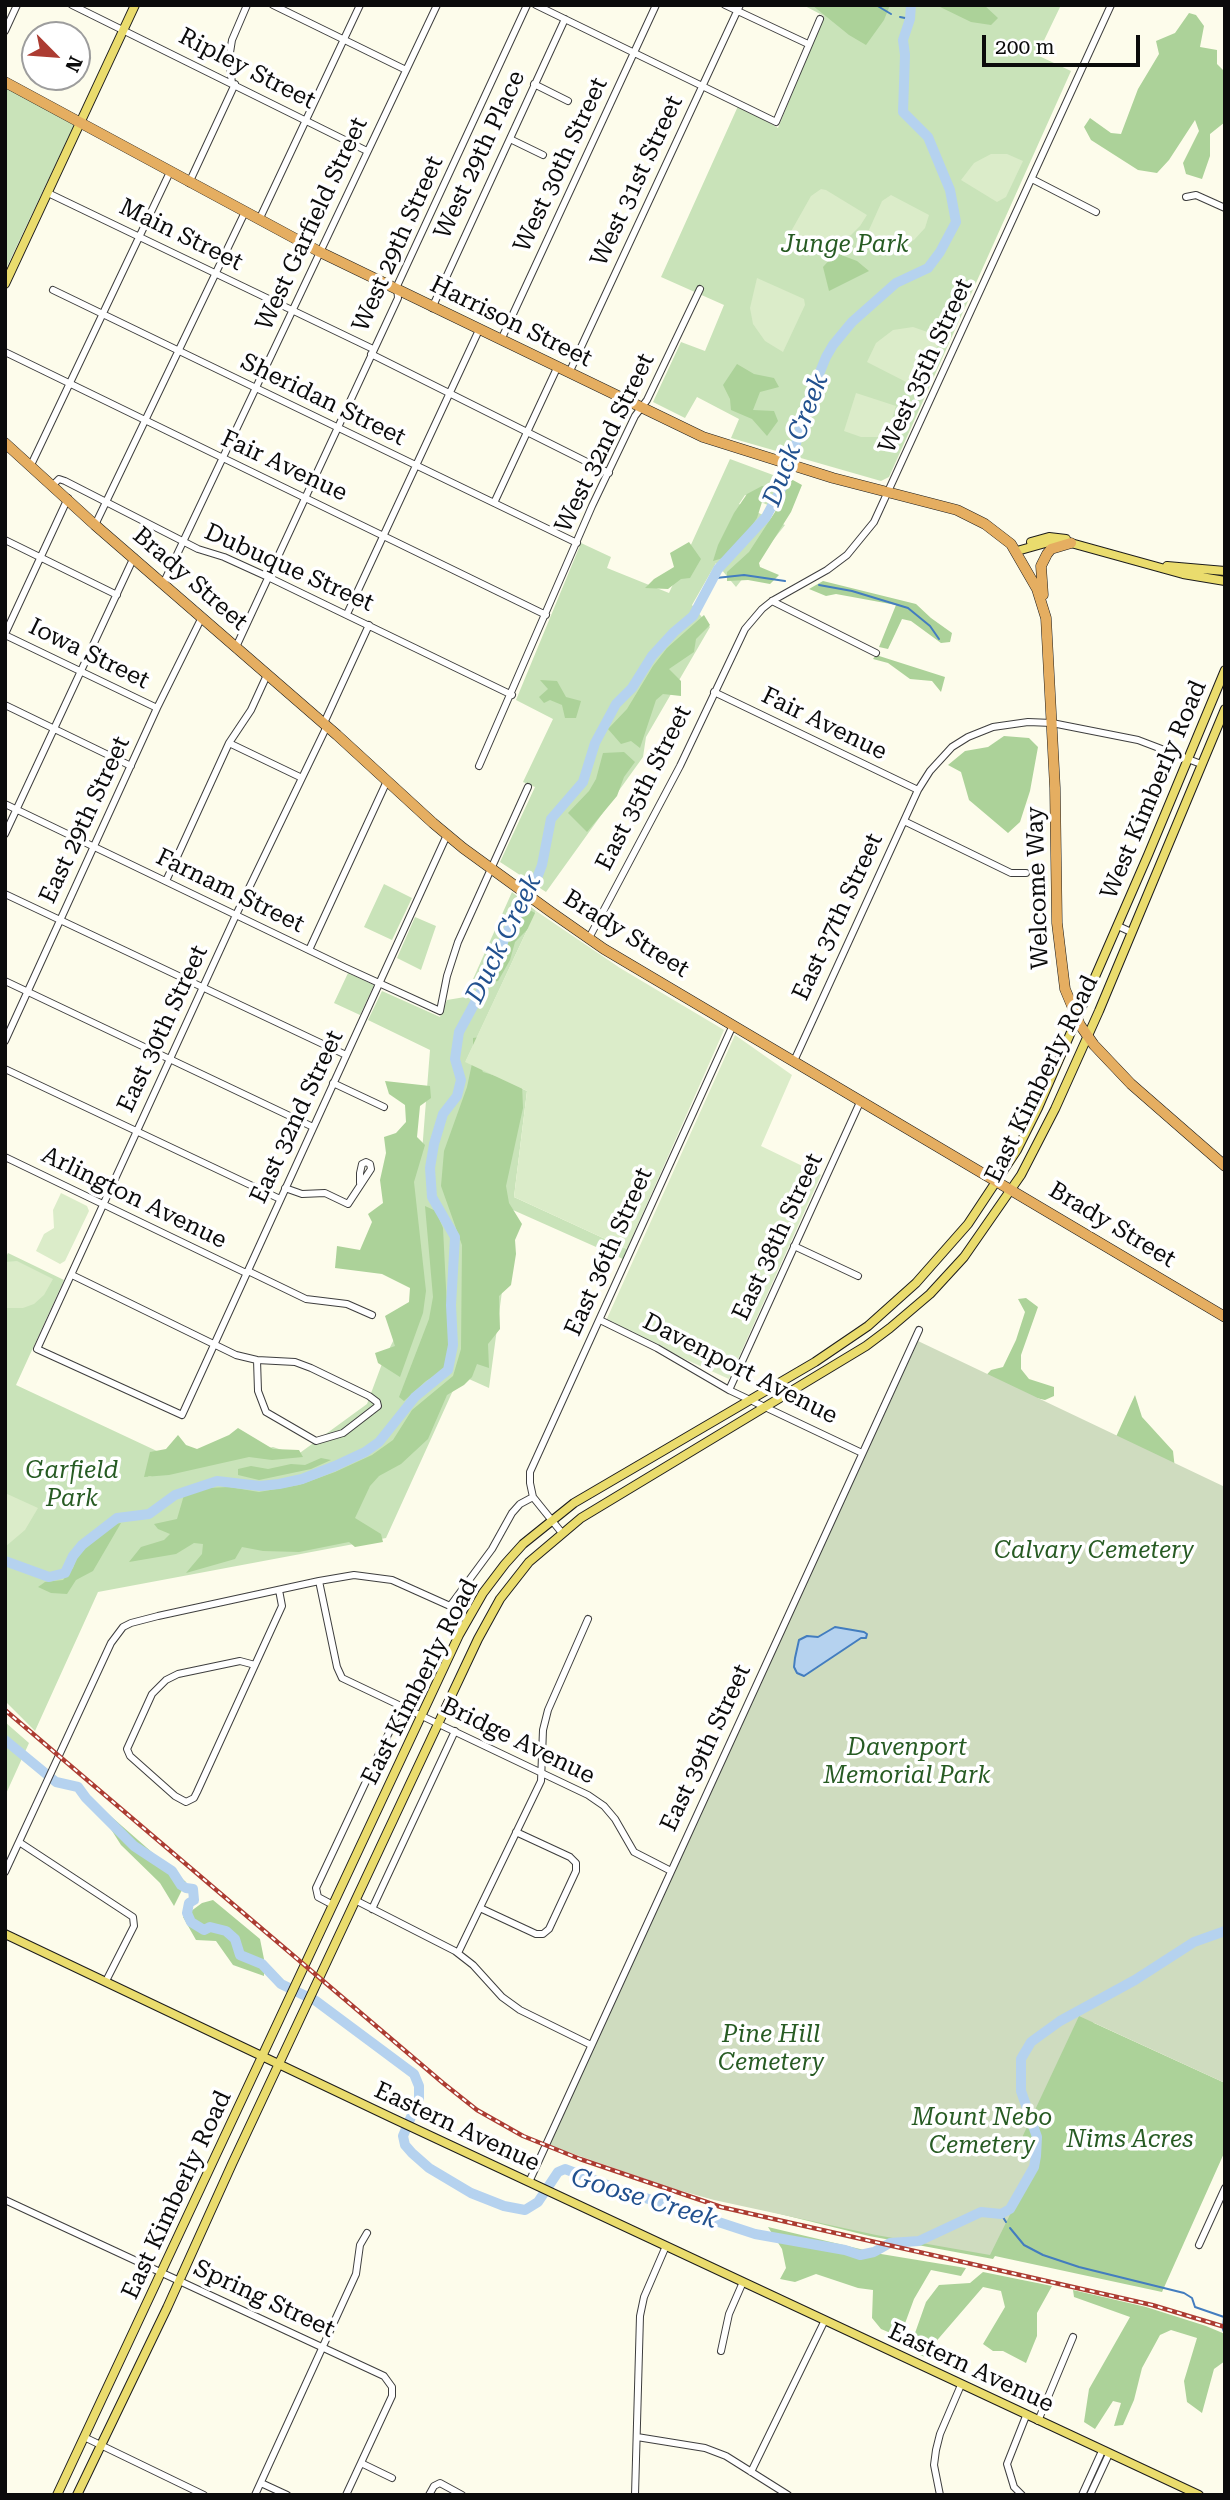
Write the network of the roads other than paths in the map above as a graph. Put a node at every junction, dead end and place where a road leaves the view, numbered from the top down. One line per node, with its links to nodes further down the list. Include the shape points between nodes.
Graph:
1 (17, 5): 17 (street)
2 (72, 5): 16 (street, Ripley Street)
3 (135, 5): 16 (main road)
4 (247, 5): 23 (street, via 232,40 229,59)
5 (274, 5): 18 (street)
6 (360, 5): 18 (street)
7 (437, 5): 21 (street, West Garfield Street)
8 (527, 5): 47 (street, West 29th Street)
9 (536, 5): 14 (street)
10 (656, 5): 20 (street, West 30th Street)
11 (725, 5): 13 (street)
12 (1111, 5): 33 (street, West 35th Street)
13 (739, 8): 19 (street); 25 (street, West 31st Street)
14 (565, 19): 20 (street); 24 (street, West 29th Place)
15 (820, 19): 19 (street)
16 (124, 30): 23 (street, Ripley Street); 28 (main road)
17 (5, 31)
18 (344, 39): 21 (street); 27 (street)
19 (808, 44): 25 (street, via 776,122)
20 (634, 53): 25 (street); 52 (street, West 30th Street)
21 (406, 70): 30 (street, West Garfield Street)
22 (5, 82): 28 (highway, Harrison Street)
23 (234, 84): 27 (street, Ripley Street); 34 (street)
24 (534, 84): 26 (street); 29 (street, West 29th Place)
25 (702, 86): 57 (street, West 31st Street)
26 (568, 101)
27 (306, 120): 30 (street, Ripley Street); 40 (street)
28 (81, 123): 32 (highway, Harrison Street); 35 (main road)
29 (510, 139): 31 (street); 48 (street, West 29th Place)
30 (367, 151): 42 (street, West Garfield Street)
31 (543, 155)
32 (170, 172): 34 (highway, Harrison Street); 41 (street)
33 (1032, 179): 39 (street); 71 (street, West 35th Street)
34 (189, 183): 38 (highway, Harrison Street)
35 (48, 193): 41 (street, Main Street); 44 (main road)
36 (1186, 197): 37 (street, via 1196,195)
37 (1225, 208)
38 (245, 212): 40 (highway, Harrison Street); 43 (street)
39 (1096, 212)
40 (259, 220): 42 (highway, Harrison Street)
41 (139, 236): 43 (street, Main Street); 50 (street)
42 (320, 252): 47 (highway, Harrison Street); 49 (street, West Garfield Street)
43 (216, 273): 49 (street, Main Street); 53 (street)
44 (5, 284)
45 (700, 289): 61 (street, West 32nd Street)
46 (52, 290): 50 (street, Sheridan Street)
47 (397, 290): 48 (highway, Harrison Street); 54 (street, West 29th Street, via 398,298)
48 (432, 308): 51 (highway, Harrison Street)
49 (293, 310): 54 (street, Main Street); 59 (street, West Garfield Street)
50 (103, 314): 53 (street, Sheridan Street); 58 (street)
51 (480, 330): 52 (highway, Harrison Street); 60 (street)
52 (501, 340): 56 (highway, Harrison Street)
53 (178, 351): 59 (street, Sheridan Street); 62 (street)
54 (372, 351): 60 (street, Main Street); 63 (street, West 29th Street)
55 (5, 352): 58 (street, Fair Avenue)
56 (557, 368): 57 (highway, Harrison Street); 64 (street)
57 (569, 373): 61 (highway, Harrison Street)
58 (69, 384): 62 (street, Fair Avenue); 67 (street)
59 (256, 388): 63 (street, Sheridan Street); 66 (street, West Garfield Street)
60 (449, 394): 64 (street, Main Street); 68 (street)
61 (641, 408): 69 (street, West 32nd Street); 71 (highway, Harrison Street, via 703,437)
62 (145, 421): 66 (street, Fair Avenue); 74 (street)
63 (337, 427): 68 (street, Sheridan Street); 72 (street, West 29th Street)
64 (527, 432): 69 (street, Main Street); 75 (street)
65 (5, 443): 67 (highway, Brady Street)
66 (222, 458): 72 (street, Fair Avenue); 79 (street, West Garfield Street)
67 (31, 465): 70 (highway, Brady Street)
68 (416, 466): 75 (street, Sheridan Street); 77 (street)
69 (609, 472): 80 (street, West 32nd Street)
70 (52, 485): 73 (highway, Brady Street); 74 (street, Dubuque Street, via 62,480)
71 (890, 491): 82 (highway, Harrison Street, via 970,516 999,533); 91 (street, West 35th Street, via 870,529 847,555)
72 (304, 497): 77 (street, Fair Avenue); 87 (street)
73 (68, 498): 76 (highway, Brady Street); 84 (street)
74 (107, 501): 76 (street); 79 (street, Dubuque Street)
75 (494, 503): 80 (street, Sheridan Street)
76 (95, 525): 83 (highway, Brady Street)
77 (384, 535): 93 (street); 94 (street, Fair Avenue)
78 (5, 540): 84 (street)
79 (183, 541): 87 (street, Dubuque Street); 89 (street, West Garfield Street)
80 (577, 543): 94 (street, West 32nd Street)
81 (1071, 543): 82 (main road, via 1049,537); 85 (main road); 92 (highway, via 1051,549 1041,566)
82 (1017, 551): 92 (highway, Welcome Way)
83 (134, 557): 89 (highway, Brady Street); 90 (street)
84 (40, 558): 90 (street); 97 (street)
85 (1153, 565): 86 (main road); 88 (main road)
86 (1225, 571)
87 (268, 577): 93 (street, Dubuque Street); 98 (street)
88 (1225, 581)
89 (164, 582): 95 (highway, Brady Street)
90 (117, 595): 101 (street)
91 (772, 601): 99 (street); 103 (street, West 35th Street, via 745,629)
92 (1042, 603): 108 (highway, Welcome Way, via 1049,641)
93 (347, 614): 96 (street, Dubuque Street)
94 (546, 615): 104 (street)
95 (202, 617): 98 (highway, Brady Street); 106 (street, East 29th Street)
96 (369, 625): 104 (street, Dubuque Street); 109 (street, East 30th Street)
97 (5, 634): 101 (street, Iowa Street)
98 (236, 647): 102 (highway, Brady Street)
99 (876, 653)
100 (1225, 670): 112 (main road, West Kimberly Road)
101 (82, 671): 106 (street, Iowa Street); 110 (street)
102 (267, 675): 109 (highway, Brady Street); 111 (street)
103 (714, 692): 119 (street, Fair Avenue); 134 (street, East 35th Street, via 680,767)
104 (512, 695): 115 (street)
105 (5, 705): 110 (street)
106 (157, 708): 114 (street, East 29th Street)
107 (1225, 709): 113 (main road, West Kimberly Road)
108 (1052, 723): 112 (street, via 1138,740); 119 (street, East 37th Street, via 984,729 952,747); 140 (highway, Welcome Way, via 1059,954 1065,989)
109 (325, 724): 116 (street, East 30th Street); 117 (highway, Brady Street)
110 (55, 729): 114 (street); 121 (street)
111 (229, 743): 116 (street); 128 (street)
112 (1188, 759): 113 (street); 132 (main road, West Kimberly Road)
113 (1201, 764): 133 (main road, West Kimberly Road)
114 (131, 766): 125 (street, East 29th Street)
115 (479, 766)
116 (302, 778): 130 (street, East 30th Street)
117 (387, 781): 124 (highway, Brady Street); 135 (street)
118 (528, 786): 126 (street)
119 (918, 790): 122 (street, East 37th Street)
120 (5, 804): 121 (street, Farnam Street)
121 (17, 809): 123 (street); 125 (street, Farnam Street)
122 (904, 821): 127 (street, via 1012,873); 145 (street, East 37th Street)
123 (5, 834)
124 (447, 835): 126 (highway, Brady Street); 137 (street, East 32nd Street)
125 (94, 846): 128 (street, Farnam Street); 131 (street, East 29th Street)
126 (490, 868): 134 (highway, Brady Street); 137 (street, Farnam Street, via 458,942 440,1011)
127 (1026, 873)
128 (166, 881): 130 (street, Farnam Street)
129 (5, 894): 131 (street)
130 (236, 915): 135 (street, Farnam Street); 138 (street, East 30th Street)
131 (60, 920): 138 (street); 139 (street, East 29th Street)
132 (1118, 926): 133 (street); 140 (main road, East Kimberly Road)
133 (1131, 932): 142 (main road, East Kimberly Road)
134 (589, 938): 141 (highway, Brady Street)
135 (309, 950): 137 (street, Farnam Street)
136 (5, 981): 139 (street)
137 (379, 984): 144 (street, East 32nd Street)
138 (203, 987): 144 (street); 146 (street, East 30th Street)
139 (27, 992): 143 (street, East 29th Street); 146 (street)
140 (1077, 1018): 142 (highway, Welcome Way); 155 (main road, East Kimberly Road, via 1038,1108)
141 (733, 1025): 145 (highway, Brady Street); 167 (street, East 36th Street)
142 (1087, 1035): 154 (highway, Welcome Way, via 1130,1084); 158 (main road, East Kimberly Road)
143 (5, 1041)
144 (346, 1055): 148 (street, East 32nd Street)
145 (794, 1060): 149 (highway, Brady Street)
146 (170, 1061): 151 (street); 152 (street, East 30th Street)
147 (5, 1069): 152 (street)
148 (333, 1083): 150 (street); 151 (street, East 32nd Street)
149 (861, 1100): 155 (highway, Brady Street); 161 (street, East 38th Street)
150 (384, 1107)
151 (313, 1127): 157 (street, East 32nd Street)
152 (137, 1132): 159 (street); 160 (street, East 30th Street)
153 (5, 1157): 160 (street, Arlington Avenue)
154 (1225, 1166)
155 (998, 1181): 158 (highway, Brady Street); 172 (main road, East Kimberly Road, via 935,1264 901,1298 815,1362)
156 (360, 1183): 157 (street, via 348,1204 325,1193 302,1194)
157 (285, 1188): 159 (street, East 32nd Street)
158 (1012, 1190): 166 (highway, Brady Street); 173 (main road, East Kimberly Road, via 964,1257 930,1293 866,1346)
159 (280, 1199): 162 (street, East 32nd Street)
160 (104, 1205): 162 (street, Arlington Avenue); 163 (street, East 30th Street)
161 (794, 1246): 164 (street); 171 (street, East 38th Street)
162 (247, 1272): 165 (street, Arlington Avenue, via 306,1298 347,1304); 169 (street, East 32nd Street)
163 (72, 1275): 169 (street); 174 (street, East 30th Street, via 37,1349)
164 (859, 1276)
165 (372, 1315)
166 (1225, 1317)
167 (600, 1320): 171 (street, Davenport Avenue); 176 (street, East 36th Street, via 530,1472)
168 (919, 1331): 175 (street, East 39th Street)
169 (215, 1344): 170 (street); 174 (street, East 32nd Street)
170 (257, 1360): 170 (street, via 257,1387 266,1412 316,1440 335,1436 377,1408 377,1402 311,1368 295,1362)
171 (729, 1390): 172 (street, Davenport Avenue)
172 (750, 1399): 173 (street, Davenport Avenue); 177 (main road, East Kimberly Road)
173 (766, 1407): 175 (street, Davenport Avenue); 178 (main road, East Kimberly Road)
174 (182, 1415)
175 (862, 1453): 190 (street, East 39th Street)
176 (533, 1497): 177 (street); 179 (street, via 512,1513 450,1606 373,1576)
177 (552, 1519): 178 (street); 184 (main road, East Kimberly Road, via 505,1563 488,1587 459,1635)
178 (562, 1533): 185 (main road, East Kimberly Road, via 529,1562 500,1599)
179 (319, 1581): 180 (street); 183 (street, Bridge Avenue, via 338,1672)
180 (279, 1590): 182 (street, via 282,1606); 189 (street, via 123,1628 111,1643)
181 (588, 1619): 187 (street, via 548,1710)
182 (255, 1665): 182 (street, via 240,1661 171,1676 152,1694 127,1749 130,1756 175,1796 186,1802 194,1798)
183 (401, 1707): 184 (street, Bridge Avenue); 193 (street, via 316,1892)
184 (421, 1716): 185 (street, Bridge Avenue); 193 (main road, East Kimberly Road)
185 (438, 1724): 186 (street, Bridge Avenue); 192 (main road, East Kimberly Road)
186 (454, 1731): 187 (street, Bridge Avenue); 195 (street)
187 (541, 1773): 188 (street); 190 (street, Bridge Avenue, via 604,1806 634,1852)
188 (516, 1832): 194 (street); 194 (street, via 576,1863 549,1929 536,1934)
189 (19, 1842): 191 (street); 198 (street, via 133,1917)
190 (671, 1871): 199 (street, East 39th Street)
191 (5, 1872)
192 (355, 1900): 195 (street); 201 (main road, East Kimberly Road)
193 (333, 1905): 200 (main road, East Kimberly Road)
194 (480, 1908): 197 (street)
195 (372, 1909): 197 (street)
196 (5, 1934): 198 (main road, Eastern Avenue)
197 (458, 1954): 199 (street, via 520,2010)
198 (106, 1981): 200 (main road, Eastern Avenue)
199 (591, 2045): 202 (street, East 39th Street)
200 (263, 2057): 201 (main road, Eastern Avenue); 208 (main road, East Kimberly Road)
201 (280, 2064): 202 (main road, Eastern Avenue); 209 (main road, East Kimberly Road)
202 (529, 2182): 207 (main road, Eastern Avenue)
203 (1225, 2188): 206 (street)
204 (5, 2200): 208 (street, Spring Street)
205 (366, 2233): 213 (street, via 356,2273)
206 (1199, 2245)
207 (666, 2246): 210 (main road, Eastern Avenue); 219 (street, via 640,2316)
208 (162, 2274): 209 (street, Spring Street); 218 (main road, East Kimberly Road)
209 (179, 2281): 213 (street, Spring Street); 220 (main road, East Kimberly Road)
210 (743, 2282): 211 (main road, Eastern Avenue); 214 (street, via 729,2314)
211 (825, 2320): 215 (main road, Eastern Avenue); 223 (street)
212 (1073, 2337): 217 (street)
213 (323, 2347): 222 (street, Spring Street, via 390,2383 392,2396); 225 (street)
214 (721, 2351)
215 (961, 2385): 216 (main road, Eastern Avenue); 236 (street, via 936,2450)
216 (1026, 2416): 217 (main road, Eastern Avenue); 237 (street, via 1007,2464 1014,2487)
217 (1038, 2421): 221 (main road, Eastern Avenue)
218 (84, 2437): 220 (street); 226 (main road, East Kimberly Road)
219 (637, 2437): 223 (street, via 705,2448); 234 (street)
220 (100, 2445): 227 (main road, East Kimberly Road); 228 (street)
221 (1106, 2453): 238 (street); 239 (street); 240 (main road, Eastern Avenue)
222 (361, 2463): 224 (street); 231 (street)
223 (751, 2472): 235 (street)
224 (392, 2478)
225 (261, 2483): 229 (street); 230 (street)
226 (57, 2495)
227 (77, 2495)
228 (204, 2495)
229 (255, 2495)
230 (287, 2495)
231 (346, 2495)
232 (429, 2495): 233 (street, via 437,2483)
233 (462, 2495)
234 (635, 2495)
235 (788, 2495)
236 (940, 2495)
237 (1022, 2495)
238 (1082, 2495)
239 (1090, 2495)
240 (1199, 2495)

